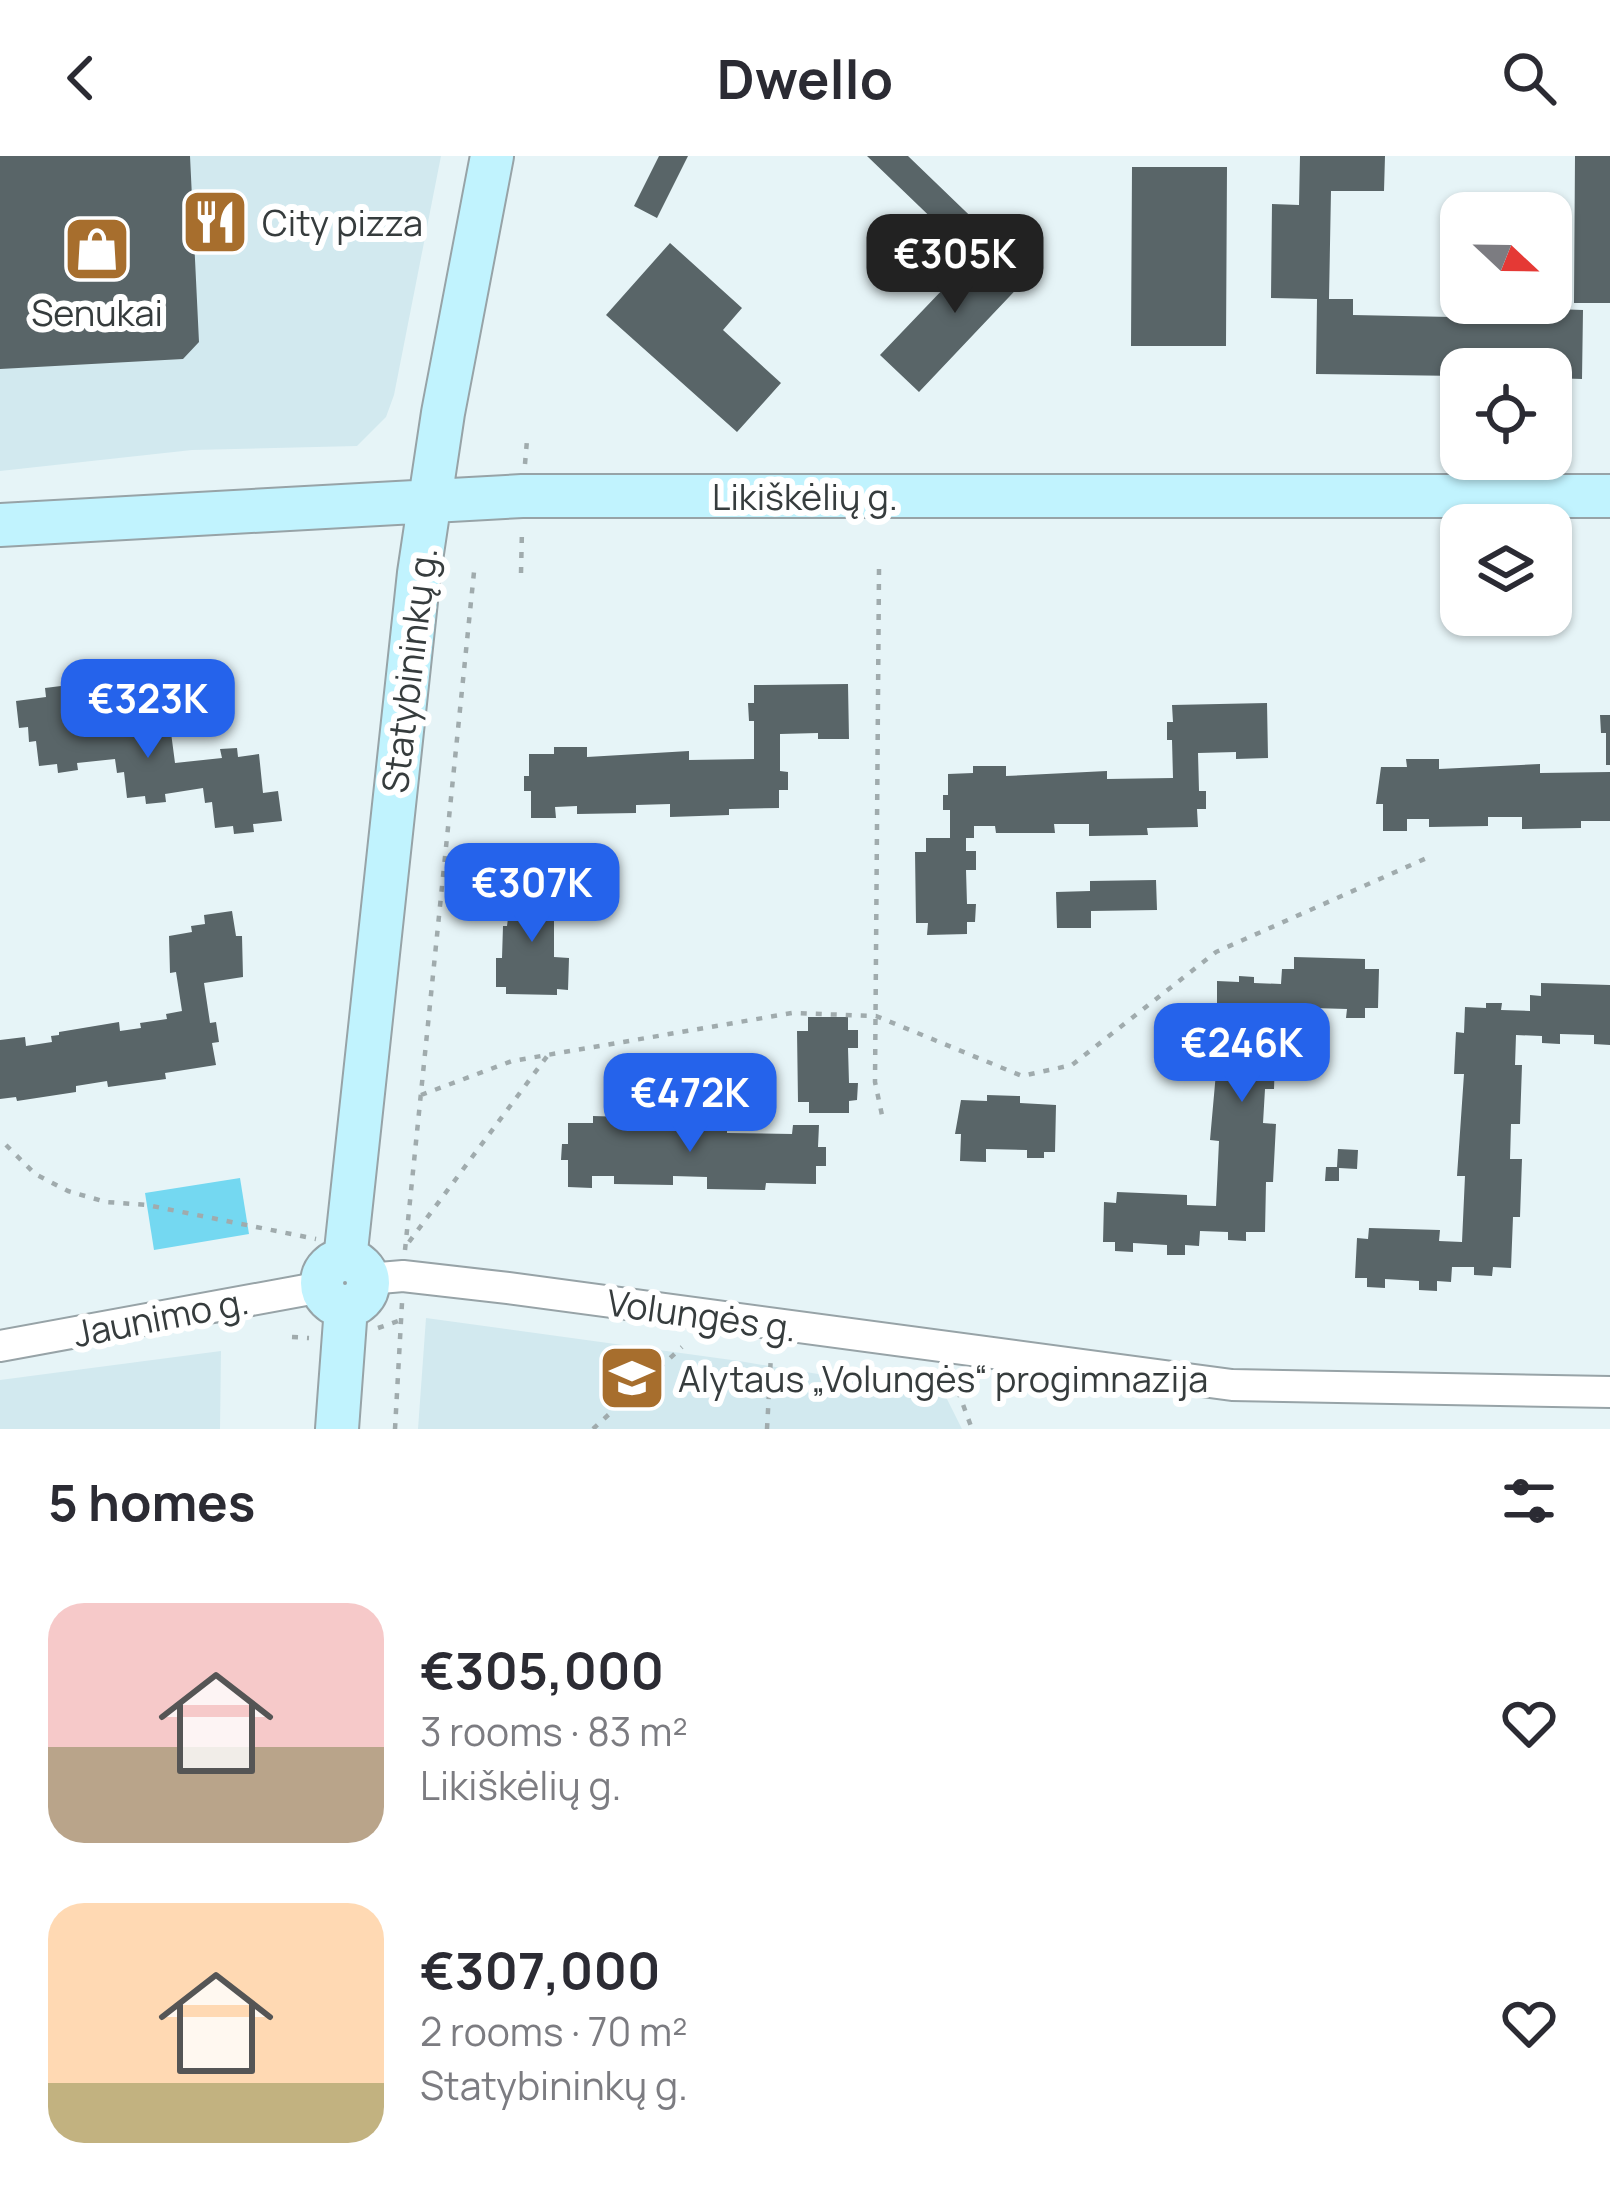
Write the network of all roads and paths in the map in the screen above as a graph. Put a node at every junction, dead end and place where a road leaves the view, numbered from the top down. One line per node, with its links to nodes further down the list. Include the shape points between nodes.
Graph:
1 (492, 156): 3 (street, Statybininkų g.)
2 (1610, 496): 3 (street, Likiškėlių g.)
3 (429, 501): 4 (street, Likiškėlių g.); 13 (street, Statybininkų g., via 398,741)
4 (0, 525)
5 (879, 569): 8 (path)
6 (474, 572): 10 (path)
7 (1429, 857): 8 (path, via 1216,952 1072,1065 1022,1076)
8 (876, 1016): 9 (path, via 792,1013); 11 (path)
9 (548, 1055): 10 (path); 13 (path)
10 (421, 1095): 13 (path)
11 (883, 1120)
12 (4, 1145): 13 (path, via 68,1191 248,1223 305,1239)
13 (363, 1271): 14 (street, Volungės g.); 15 (street, Jaunimo g.); 19 (street, Statybininkų g.); 20 (path)
14 (775, 1325): 18 (street, Volungės g., via 1232,1385); 22 (path)
15 (0, 1346)
16 (682, 1347): 21 (path)
17 (958, 1391): 23 (path)
18 (1610, 1392)
19 (337, 1429)
20 (395, 1429)
21 (593, 1429)
22 (767, 1429)
23 (972, 1429)

